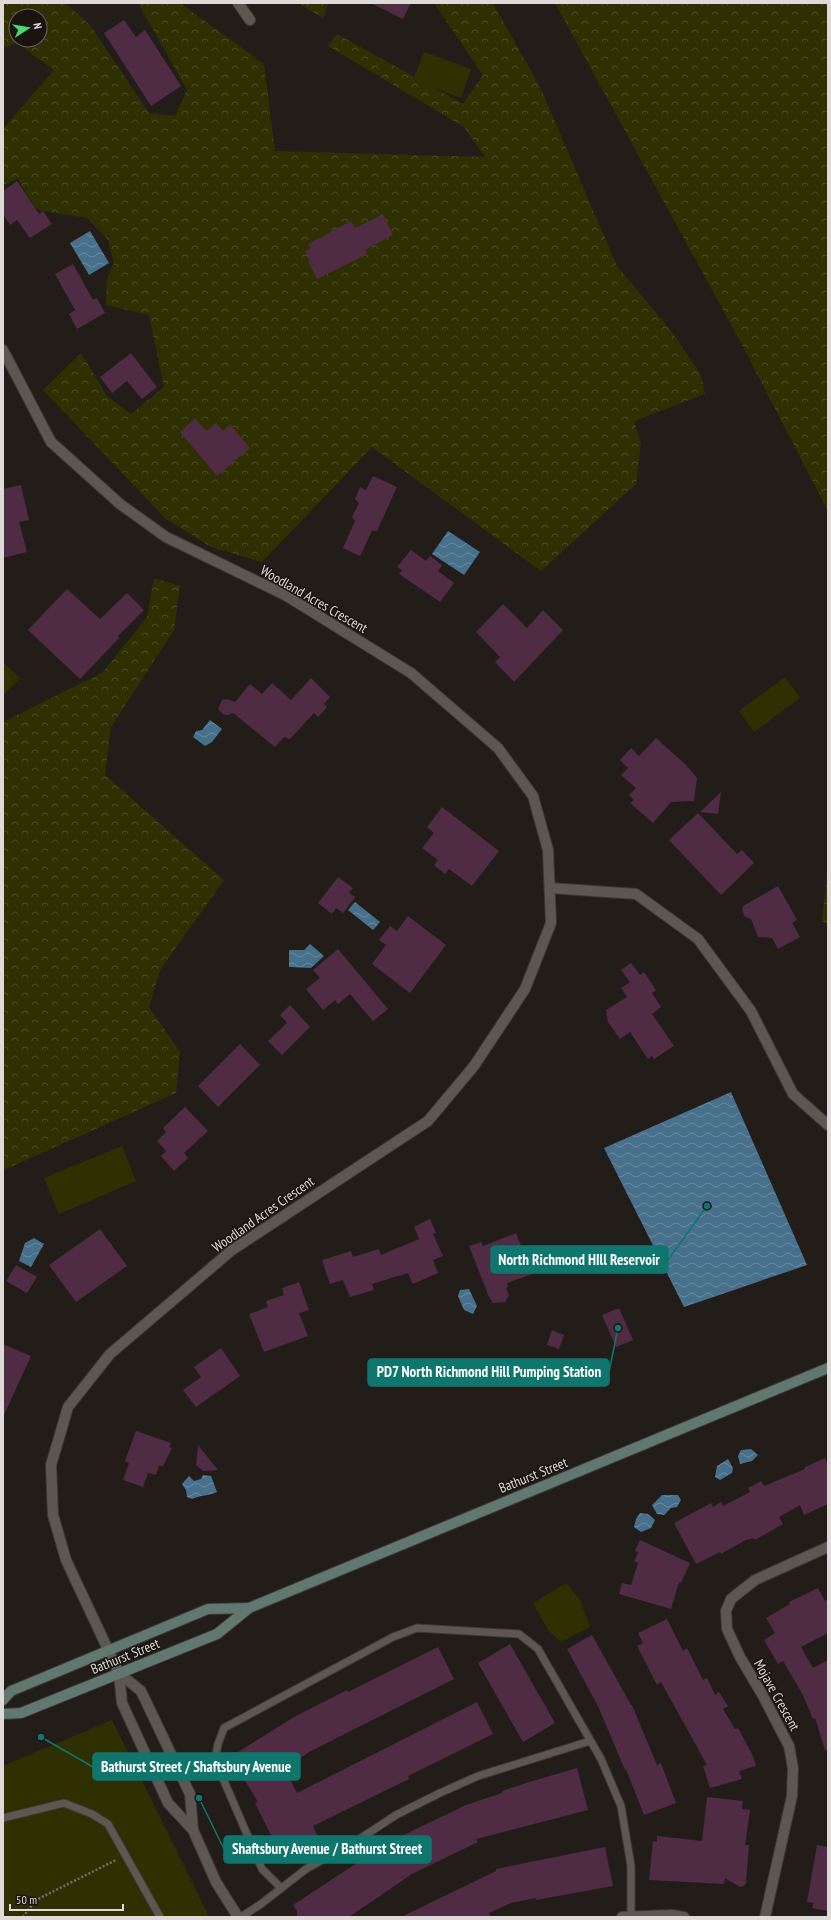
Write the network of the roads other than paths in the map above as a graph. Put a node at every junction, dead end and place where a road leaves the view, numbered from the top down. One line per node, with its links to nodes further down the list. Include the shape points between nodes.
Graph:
1 (238, 3): 2 (street)
2 (250, 20)
3 (3, 350): 4 (street, Woodland Acres Crescent, via 51,442 120,504 166,537 285,595 411,673 498,748 533,796 548,850)
4 (550, 888): 5 (street, via 636,894 698,939 751,1011 793,1094); 9 (street, Woodland Acres Crescent, via 551,923 525,989 474,1066 428,1120 232,1250 110,1354 68,1407 51,1465 52,1515 66,1560)
5 (828, 1126)
6 (828, 1368): 8 (main road, Bathurst Street)
7 (828, 1547): 21 (street, Mojave Crescent, via 755,1580 731,1599 726,1611 727,1629 789,1746 793,1768 792,1796)
8 (250, 1608): 9 (main road, Bathurst Street, via 208,1609); 10 (main road, Bathurst Street, via 217,1634)
9 (109, 1651): 10 (street, Woodland Acres Crescent); 11 (main road, Bathurst Street, via 11,1691)
10 (120, 1674): 12 (main road, Bathurst Street, via 21,1713); 15 (street, via 122,1703 168,1803); 15 (street, via 142,1691 190,1794)
11 (3, 1700)
12 (3, 1714)
13 (590, 1741): 16 (lane, via 478,1776 440,1793 396,1815 306,1869); 16 (lane, via 538,1649 519,1634 417,1628 393,1637 224,1728 215,1760 262,1869); 17 (lane, via 601,1759 621,1806 631,1866)
14 (3, 1818): 18 (lane, via 64,1803 92,1814 108,1824)
15 (193, 1830): 19 (street, via 216,1882)
16 (281, 1888): 19 (lane)
17 (626, 1916): 20 (street)
18 (160, 1917)
19 (239, 1917)
20 (684, 1917)
21 (765, 1917)

